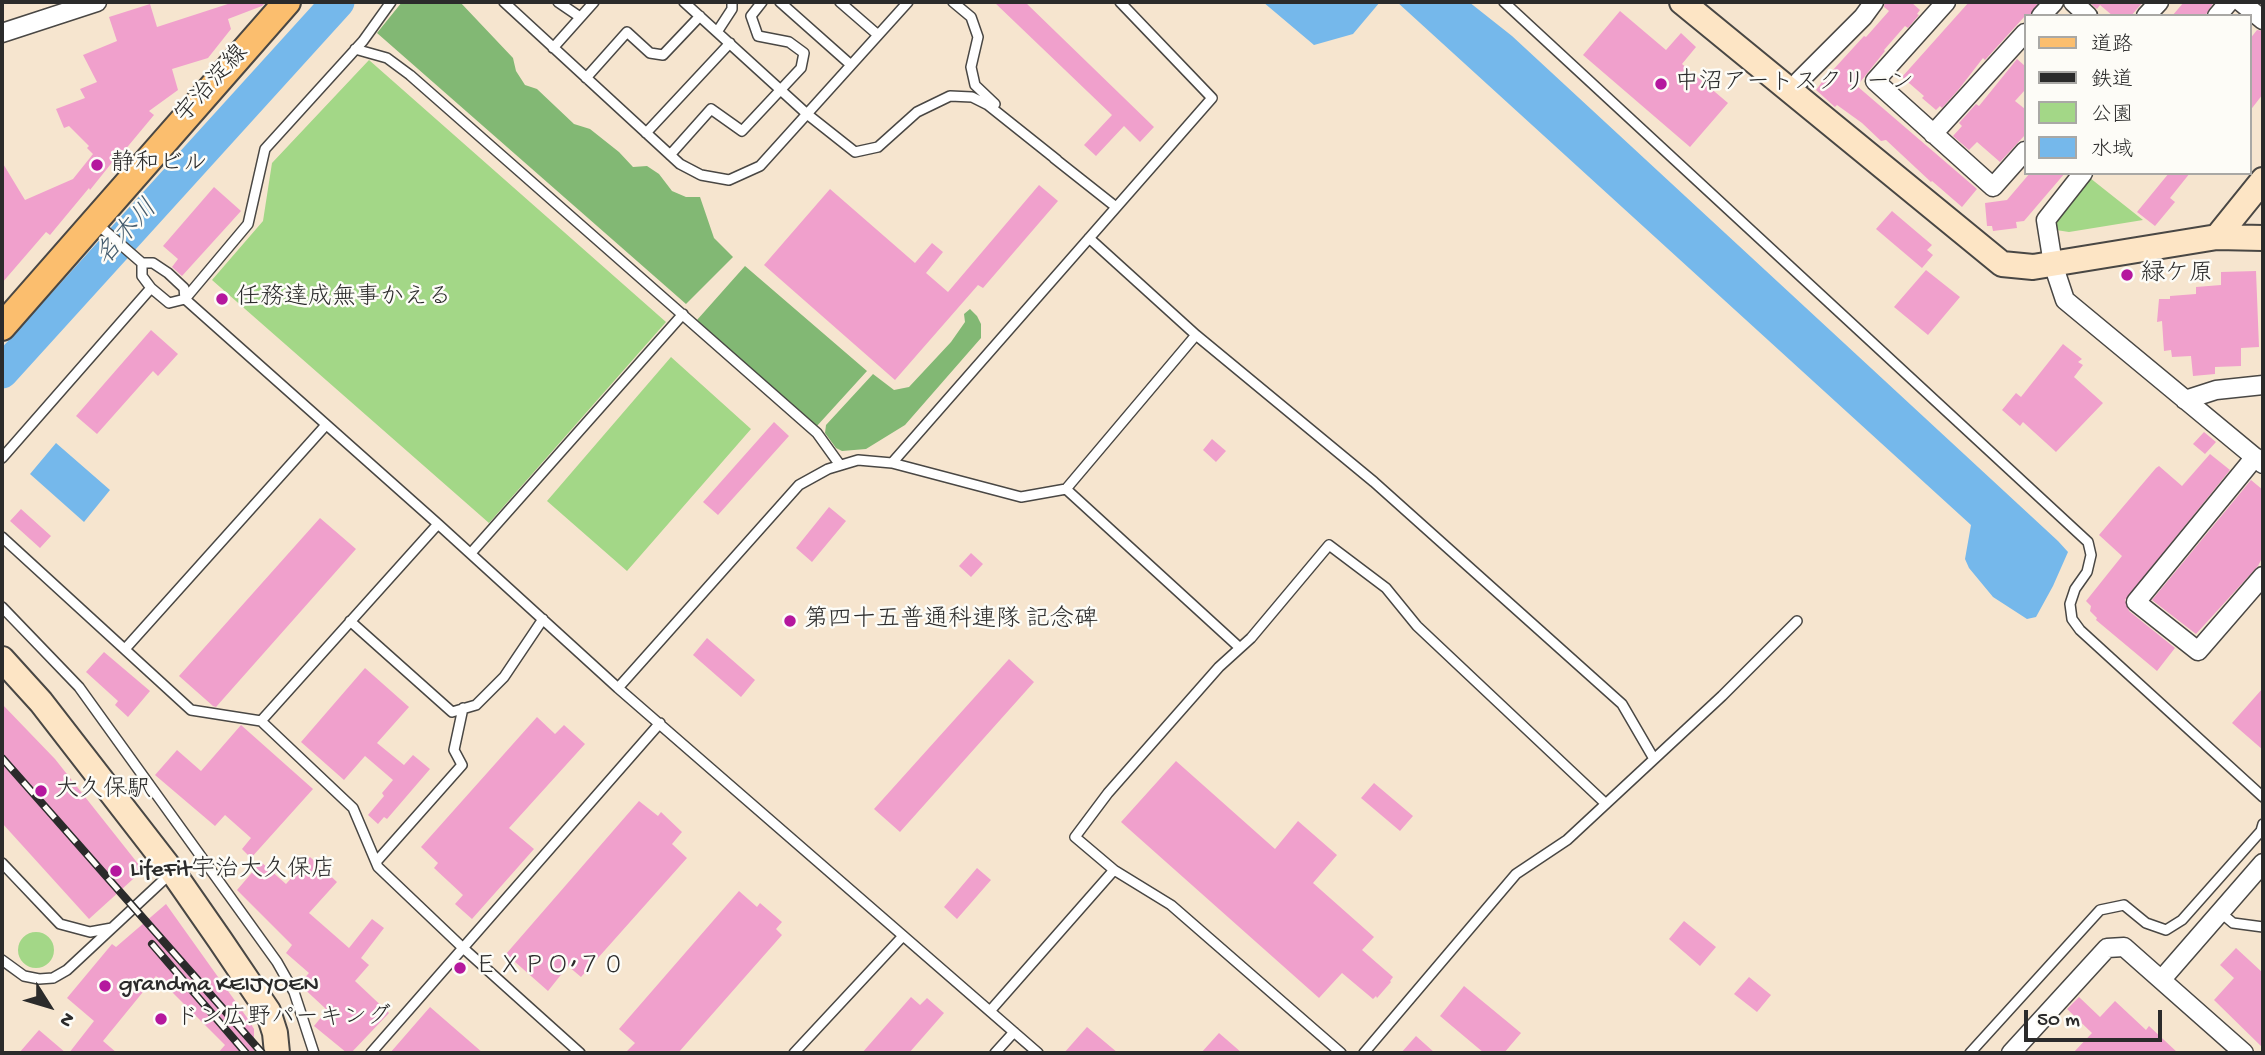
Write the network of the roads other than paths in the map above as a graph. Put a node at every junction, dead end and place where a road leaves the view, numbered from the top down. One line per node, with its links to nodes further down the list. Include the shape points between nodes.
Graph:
1 (97, 2): 21 (street)
2 (286, 2): 46 (main road, 宇治淀線)
3 (391, 2): 32 (lane)
4 (504, 2): 31 (lane)
5 (558, 2): 24 (lane)
6 (594, 2): 24 (lane)
7 (684, 2): 23 (lane)
8 (732, 2): 26 (lane)
9 (762, 2): 36 (lane, via 751,16 758,36 789,42 804,53 801,68)
10 (780, 2): 33 (lane)
11 (840, 2): 29 (lane)
12 (908, 2): 29 (lane)
13 (953, 2): 42 (lane, via 971,17 978,37 971,67 975,85)
14 (1120, 2): 45 (lane, via 1212,98)
15 (1504, 2): 81 (lane, via 2088,542 2091,555 2070,604 2071,619)
16 (1682, 2): 51 (street, via 2000,263)
17 (1874, 2): 35 (street)
18 (1946, 2): 39 (street, via 1875,81)
19 (2073, 2): 22 (street)
20 (2241, 2): 25 (street)
21 (63, 7): 27 (street)
22 (2086, 14)
23 (700, 16): 26 (lane); 34 (lane, via 663,55 650,54 627,33)
24 (580, 17): 31 (lane)
25 (2263, 20)
26 (717, 32): 30 (lane)
27 (2, 33)
28 (2024, 34): 39 (street)
29 (878, 35): 33 (lane)
30 (730, 43): 36 (lane); 38 (lane)
31 (554, 48): 34 (lane)
32 (355, 49): 53 (lane, via 265,149 248,224); 54 (lane, via 387,58 410,75)
33 (851, 65): 37 (lane)
34 (586, 78): 38 (lane)
35 (1799, 82)
36 (781, 90): 37 (lane); 41 (lane, via 742,131 711,109)
37 (807, 114): 41 (lane, via 760,166 729,180 701,175); 42 (lane, via 855,152 878,147 918,112 950,96 972,97)
38 (646, 133): 41 (lane)
39 (1933, 134): 40 (street, via 1993,187)
40 (2024, 152)
41 (670, 155)
42 (1057, 160): 45 (lane)
43 (2081, 175): 51 (street, via 2046,218)
44 (2263, 180): 47 (street)
45 (1116, 207): 48 (lane)
46 (103, 228): 50 (lane); 55 (main road, 宇治淀線)
47 (2217, 237): 49 (street); 51 (street)
48 (1089, 238): 56 (lane); 62 (lane)
49 (2263, 238)
50 (142, 263): 52 (lane, via 142,276); 53 (lane, via 153,263 168,273 184,288)
51 (2053, 264): 58 (street, via 2065,300)
52 (151, 288): 53 (lane, via 169,303); 60 (lane)
53 (185, 299): 59 (lane)
54 (683, 314): 63 (lane, via 817,433); 67 (lane)
55 (2, 327)
56 (1196, 335): 64 (lane); 80 (lane, via 1374,482 1622,704)
57 (2263, 386): 58 (street, via 2216,390)
58 (2185, 400): 61 (street)
59 (326, 425): 65 (lane); 74 (lane)
60 (2, 458)
61 (2259, 461): 68 (street, via 2136,602 2198,650)
62 (892, 463): 63 (lane, via 858,460); 64 (lane, via 1021,497)
63 (840, 465): 76 (lane, via 799,485)
64 (1066, 489): 73 (lane)
65 (438, 524): 67 (lane); 71 (lane)
66 (2, 537): 74 (lane)
67 (471, 553): 70 (lane)
68 (2263, 576)
69 (2, 607): 99 (lane, via 79,687 277,962 294,992)
70 (543, 620): 76 (lane); 77 (lane, via 504,677 476,705)
71 (350, 621): 77 (lane, via 452,712); 78 (lane)
72 (1797, 621): 80 (lane)
73 (1240, 648): 82 (lane, via 1329,545 1386,588 1417,626); 87 (lane, via 1108,793 1075,837)
74 (125, 649): 78 (lane, via 191,710)
75 (2, 659): 88 (street, via 41,702)
76 (618, 688): 79 (lane)
77 (463, 709): 84 (lane, via 454,750 462,765)
78 (261, 721): 84 (lane, via 353,808)
79 (660, 723): 92 (lane); 93 (lane)
80 (1654, 760): 82 (lane)
81 (2263, 797)
82 (1606, 804): 106 (lane, via 1566,840 1516,874)
83 (2263, 824): 107 (lane, via 2182,920 2166,930 2146,923 2124,905 2100,910)
84 (376, 862): 93 (lane)
85 (2, 863): 91 (lane, via 60,924 90,932)
86 (2263, 863): 89 (street)
87 (1114, 870): 96 (lane); 105 (lane, via 1171,905)
88 (172, 872): 91 (lane); 98 (street, via 268,1011)
89 (2220, 912): 90 (lane, via 2233,923); 95 (street)
90 (2263, 926)
91 (113, 927): 94 (lane, via 53,978 24,976)
92 (903, 936): 96 (lane); 102 (lane)
93 (463, 947): 100 (lane); 101 (lane)
94 (2, 960)
95 (2162, 979): 108 (street, via 2124,947 2107,948); 109 (street)
96 (990, 1011): 97 (lane)
97 (1014, 1032): 103 (lane); 104 (lane)
98 (277, 1053)
99 (314, 1053)
100 (371, 1053)
101 (580, 1053)
102 (794, 1053)
103 (995, 1053)
104 (1038, 1053)
105 (1341, 1053)
106 (1364, 1053)
107 (1970, 1053)
108 (2011, 1053)
109 (2244, 1053)

